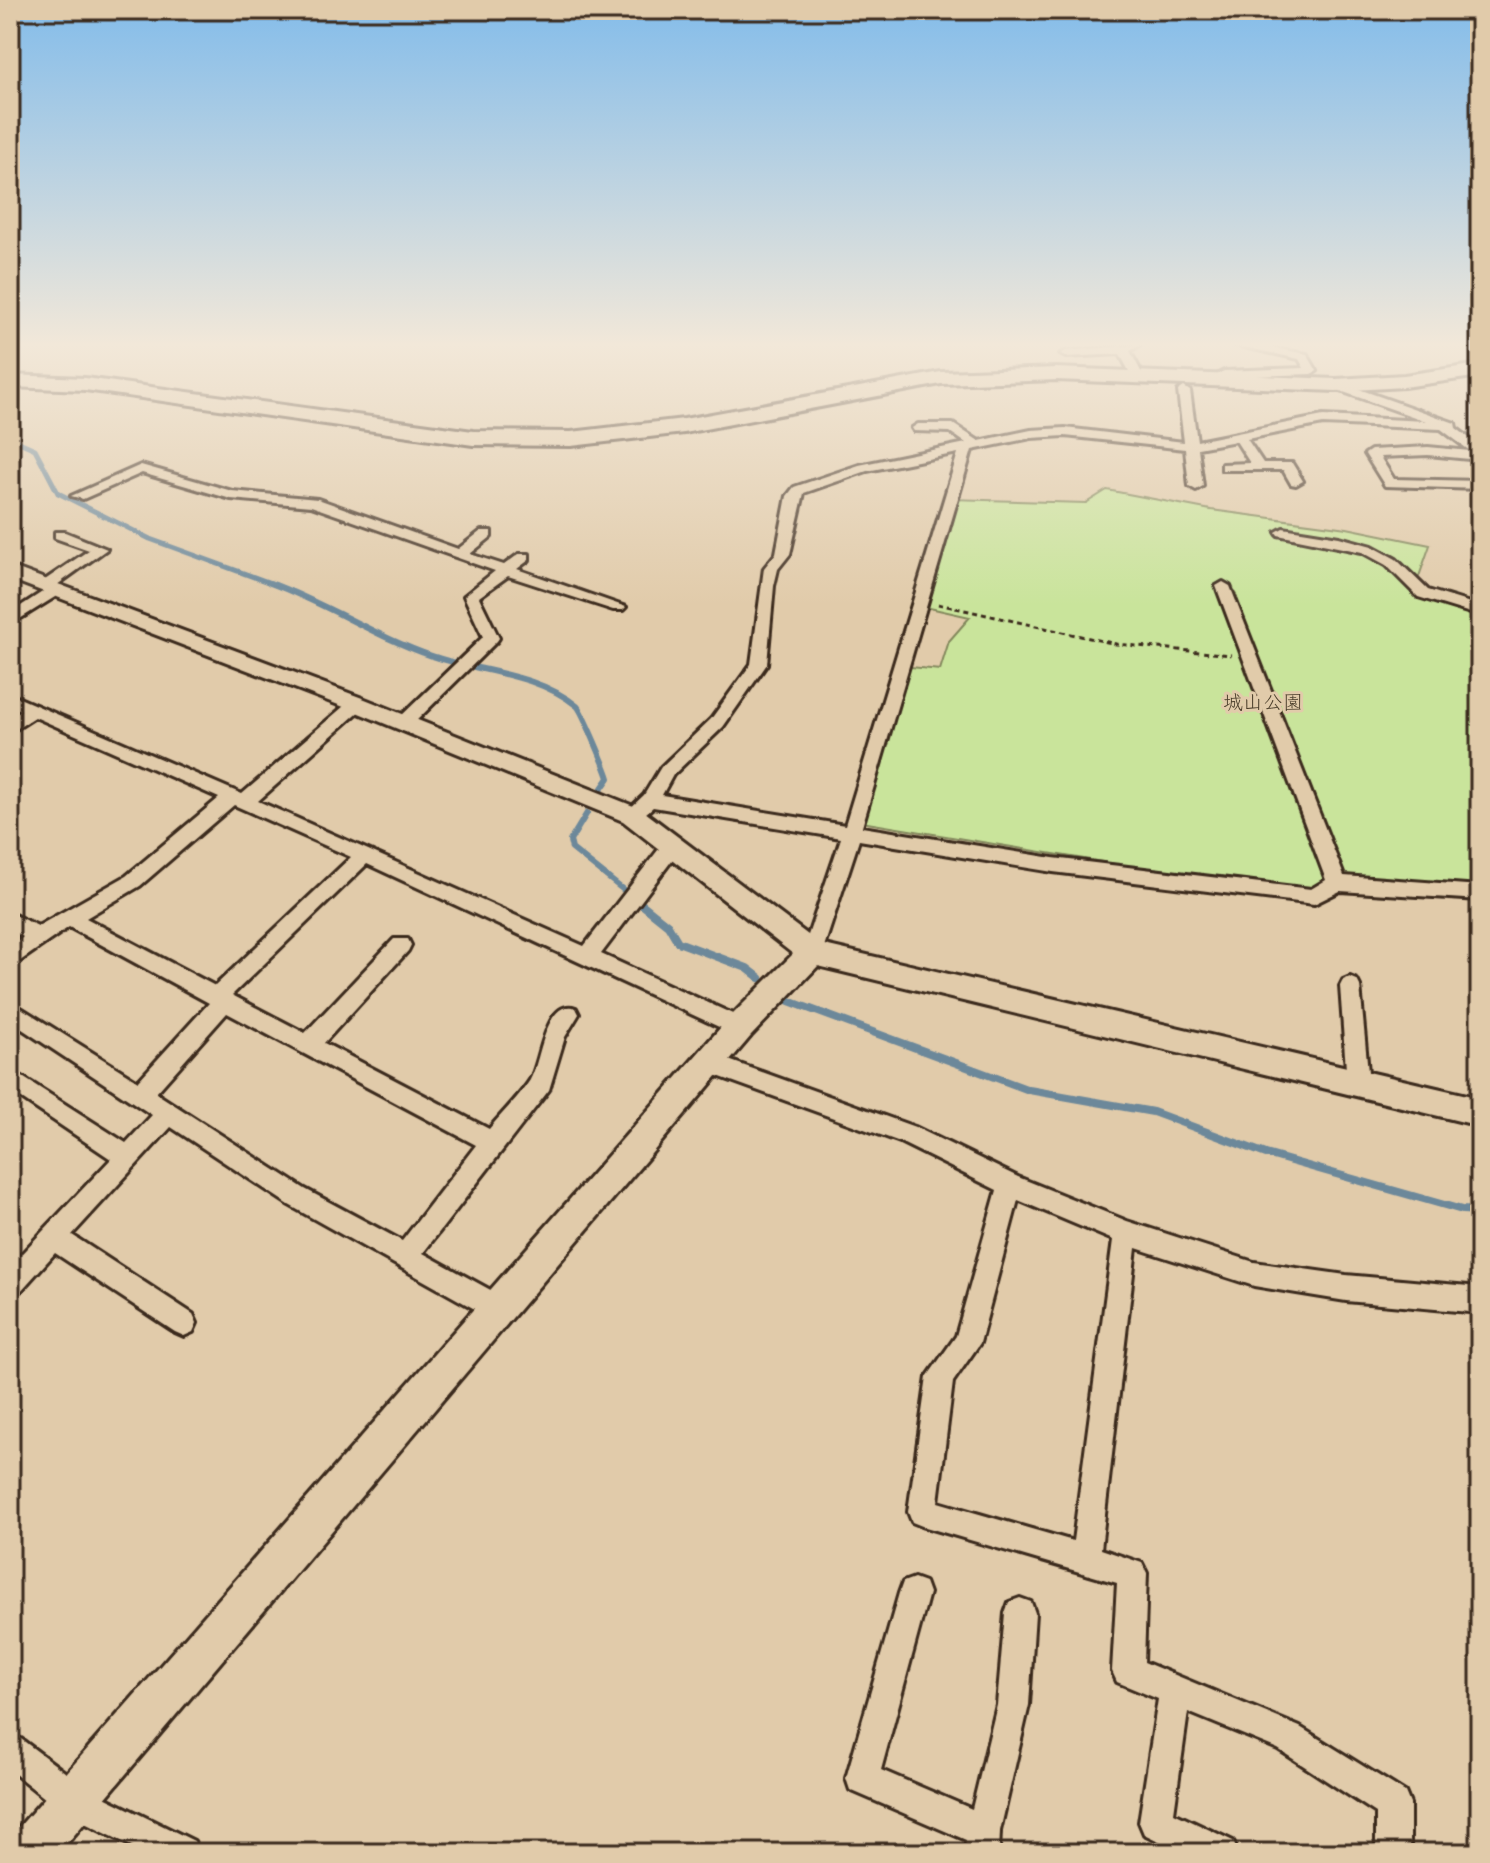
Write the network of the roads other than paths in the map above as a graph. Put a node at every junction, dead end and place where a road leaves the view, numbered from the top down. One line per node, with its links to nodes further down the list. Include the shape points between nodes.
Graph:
1 (429, 432): 2 (highway, via 535,439)
2 (644, 432)
3 (957, 432): 9 (street)
4 (1188, 432): 8 (street)
5 (1268, 432): 7 (street)
6 (1457, 432): 10 (street)
7 (1240, 438): 8 (street); 12 (street)
8 (1190, 446): 9 (street, via 1065,432 1019,435); 15 (street)
9 (972, 447): 35 (street, via 864,468 799,490 783,554 771,568 759,664 735,701 667,771); 36 (street, via 920,600)
10 (1480, 455): 14 (street, via 1371,454 1390,483)
11 (1227, 467): 12 (street)
12 (1259, 467): 13 (street, via 1287,466)
13 (1296, 481)
14 (1480, 485)
15 (1196, 486)
16 (78, 496): 20 (street, via 141,469 231,495 313,502)
17 (1283, 532): 27 (street, via 1370,552 1390,561 1415,588 1434,599)
18 (486, 534): 20 (street)
19 (60, 535): 25 (street, via 100,549)
20 (460, 555): 22 (street)
21 (524, 557): 22 (street)
22 (508, 569): 26 (street); 32 (street, via 471,596 491,638)
23 (10, 572): 25 (street)
24 (1223, 586): 39 (street)
25 (52, 587): 28 (street); 30 (street)
26 (618, 607)
27 (1480, 611)
28 (10, 620)
29 (10, 699): 31 (street)
30 (357, 704): 32 (street); 34 (street)
31 (34, 709): 33 (street); 34 (street)
32 (404, 723): 35 (street)
33 (10, 727)
34 (238, 800): 38 (street); 41 (street, via 133,881)
35 (641, 808): 36 (street); 37 (street)
36 (851, 835): 39 (street, via 1314,897); 45 (street)
37 (672, 846): 45 (street); 46 (street)
38 (365, 855): 46 (street); 49 (street)
39 (1337, 883): 40 (street)
40 (1478, 898)
41 (69, 918): 43 (street); 49 (street)
42 (10, 921): 43 (street)
43 (38, 936): 47 (street)
44 (401, 945): 53 (street)
45 (812, 953): 52 (street); 56 (street)
46 (587, 957): 52 (street)
47 (10, 960)
48 (1350, 986): 56 (street)
49 (220, 999): 53 (street); 57 (street)
50 (10, 1010): 57 (street)
51 (568, 1014): 60 (street, via 555,1034 541,1083)
52 (740, 1027): 54 (street)
53 (308, 1045): 60 (street)
54 (709, 1063): 62 (street, via 907,1134); 68 (street)
55 (10, 1079): 61 (street)
56 (1358, 1083): 58 (street)
57 (139, 1096): 59 (street)
58 (1480, 1112)
59 (167, 1115): 61 (street); 65 (street)
60 (492, 1142): 65 (street)
61 (128, 1157): 64 (street)
62 (1010, 1185): 63 (street); 70 (street, via 967,1343 940,1377 922,1512)
63 (1126, 1233): 67 (street, via 1254,1274); 70 (street)
64 (54, 1238): 66 (street); 69 (street)
65 (405, 1257): 68 (street)
66 (10, 1284)
67 (1480, 1300)
68 (498, 1308): 75 (street)
69 (184, 1323)
70 (1085, 1560): 73 (street, via 1132,1573 1128,1671)
71 (914, 1593): 76 (street, via 862,1778)
72 (1020, 1613): 76 (street, via 1013,1705)
73 (1175, 1689): 79 (street, via 1156,1822); 80 (street, via 1289,1738 1393,1804)
74 (10, 1750): 75 (street)
75 (66, 1809): 77 (street); 78 (street)
76 (982, 1842)
77 (28, 1853)
78 (182, 1853)
79 (1221, 1853)
80 (1393, 1853)

